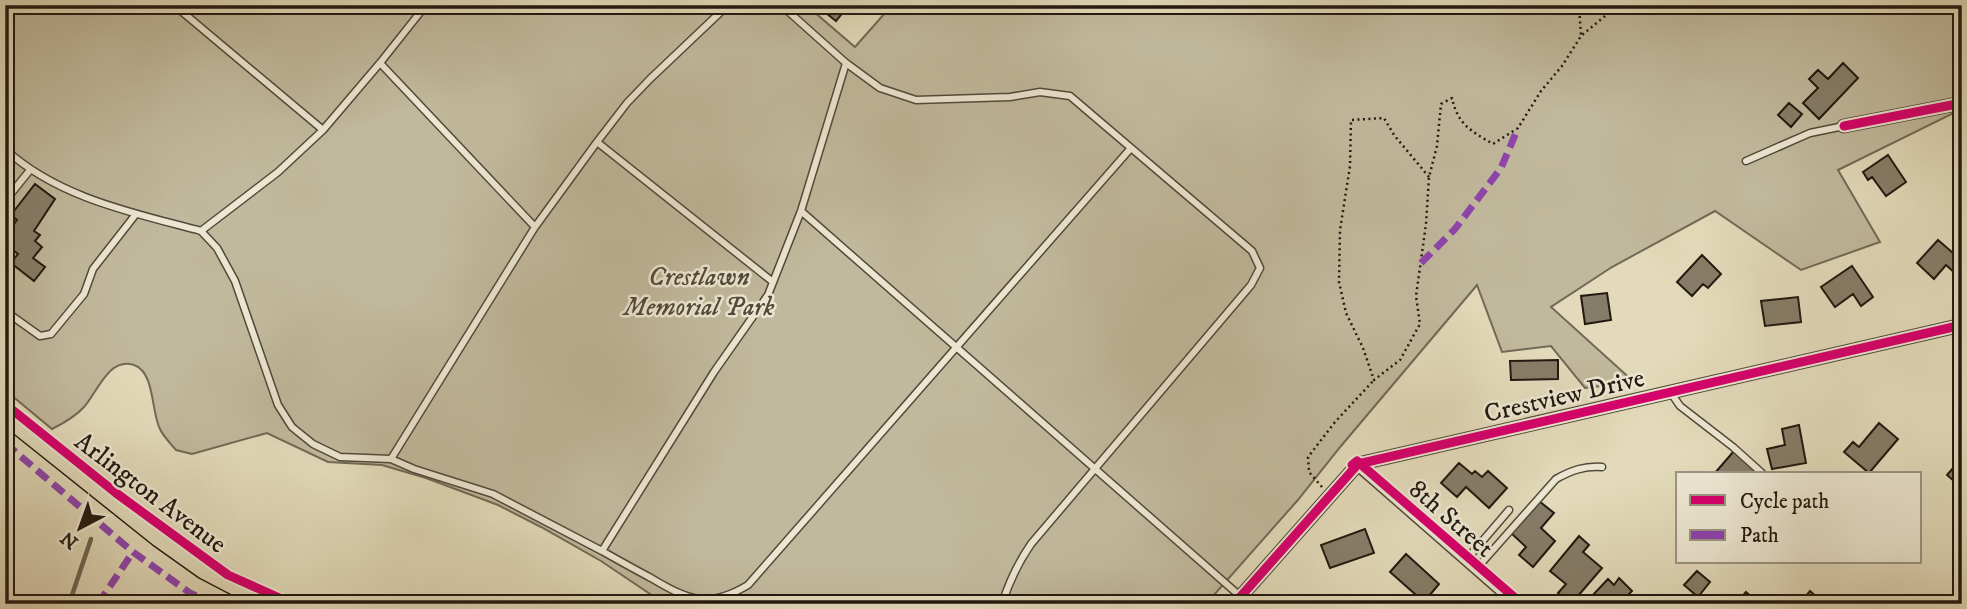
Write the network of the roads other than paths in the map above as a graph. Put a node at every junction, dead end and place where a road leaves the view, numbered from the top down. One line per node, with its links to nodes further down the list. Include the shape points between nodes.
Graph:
1 (174, 5): 9 (lane)
2 (426, 5): 5 (lane)
3 (727, 5): 10 (lane, via 627,103)
4 (781, 5): 6 (lane)
5 (380, 63): 9 (lane); 18 (lane)
6 (846, 63): 11 (lane, via 880,88 916,100 1040,92 1070,96); 16 (lane)
7 (1962, 103): 8 (street)
8 (1844, 126): 13 (lane, via 1810,133)
9 (323, 130): 19 (lane)
10 (597, 142): 18 (lane); 20 (lane)
11 (1131, 148): 23 (lane); 29 (lane, via 1252,251 1260,268 1251,285)
12 (6, 152): 14 (lane)
13 (1746, 161)
14 (30, 170): 15 (lane); 17 (lane, via 69,191)
15 (5, 201)
16 (801, 211): 20 (lane); 23 (lane)
17 (136, 214): 19 (lane); 21 (lane, via 93,269 84,294 51,334 40,336)
18 (535, 227): 26 (lane)
19 (201, 232): 26 (lane, via 217,248 235,281 278,405 292,427 340,457)
20 (774, 282): 32 (lane)
21 (5, 311)
22 (1962, 325): 24 (street, Crestview Drive)
23 (957, 348): 29 (lane); 32 (lane, via 748,585 731,596 708,601 684,597)
24 (1670, 392): 27 (street, Crestview Drive); 30 (lane, via 1679,406)
25 (5, 414): 35 (main road, Arlington Avenue, via 159,537 204,569)
26 (391, 459): 32 (lane, via 492,494)
27 (1358, 464): 33 (street, 8th Street); 34 (street, via 1326,491)
28 (1602, 467): 33 (lane, via 1585,466 1556,479)
29 (1094, 468): 34 (lane); 36 (lane, via 1031,544)
30 (1761, 472)
31 (1509, 510): 33 (lane)
32 (602, 551)
33 (1472, 564): 37 (street, 8th Street)
34 (1237, 600)
35 (271, 604)
36 (1002, 604)
37 (1518, 604)

